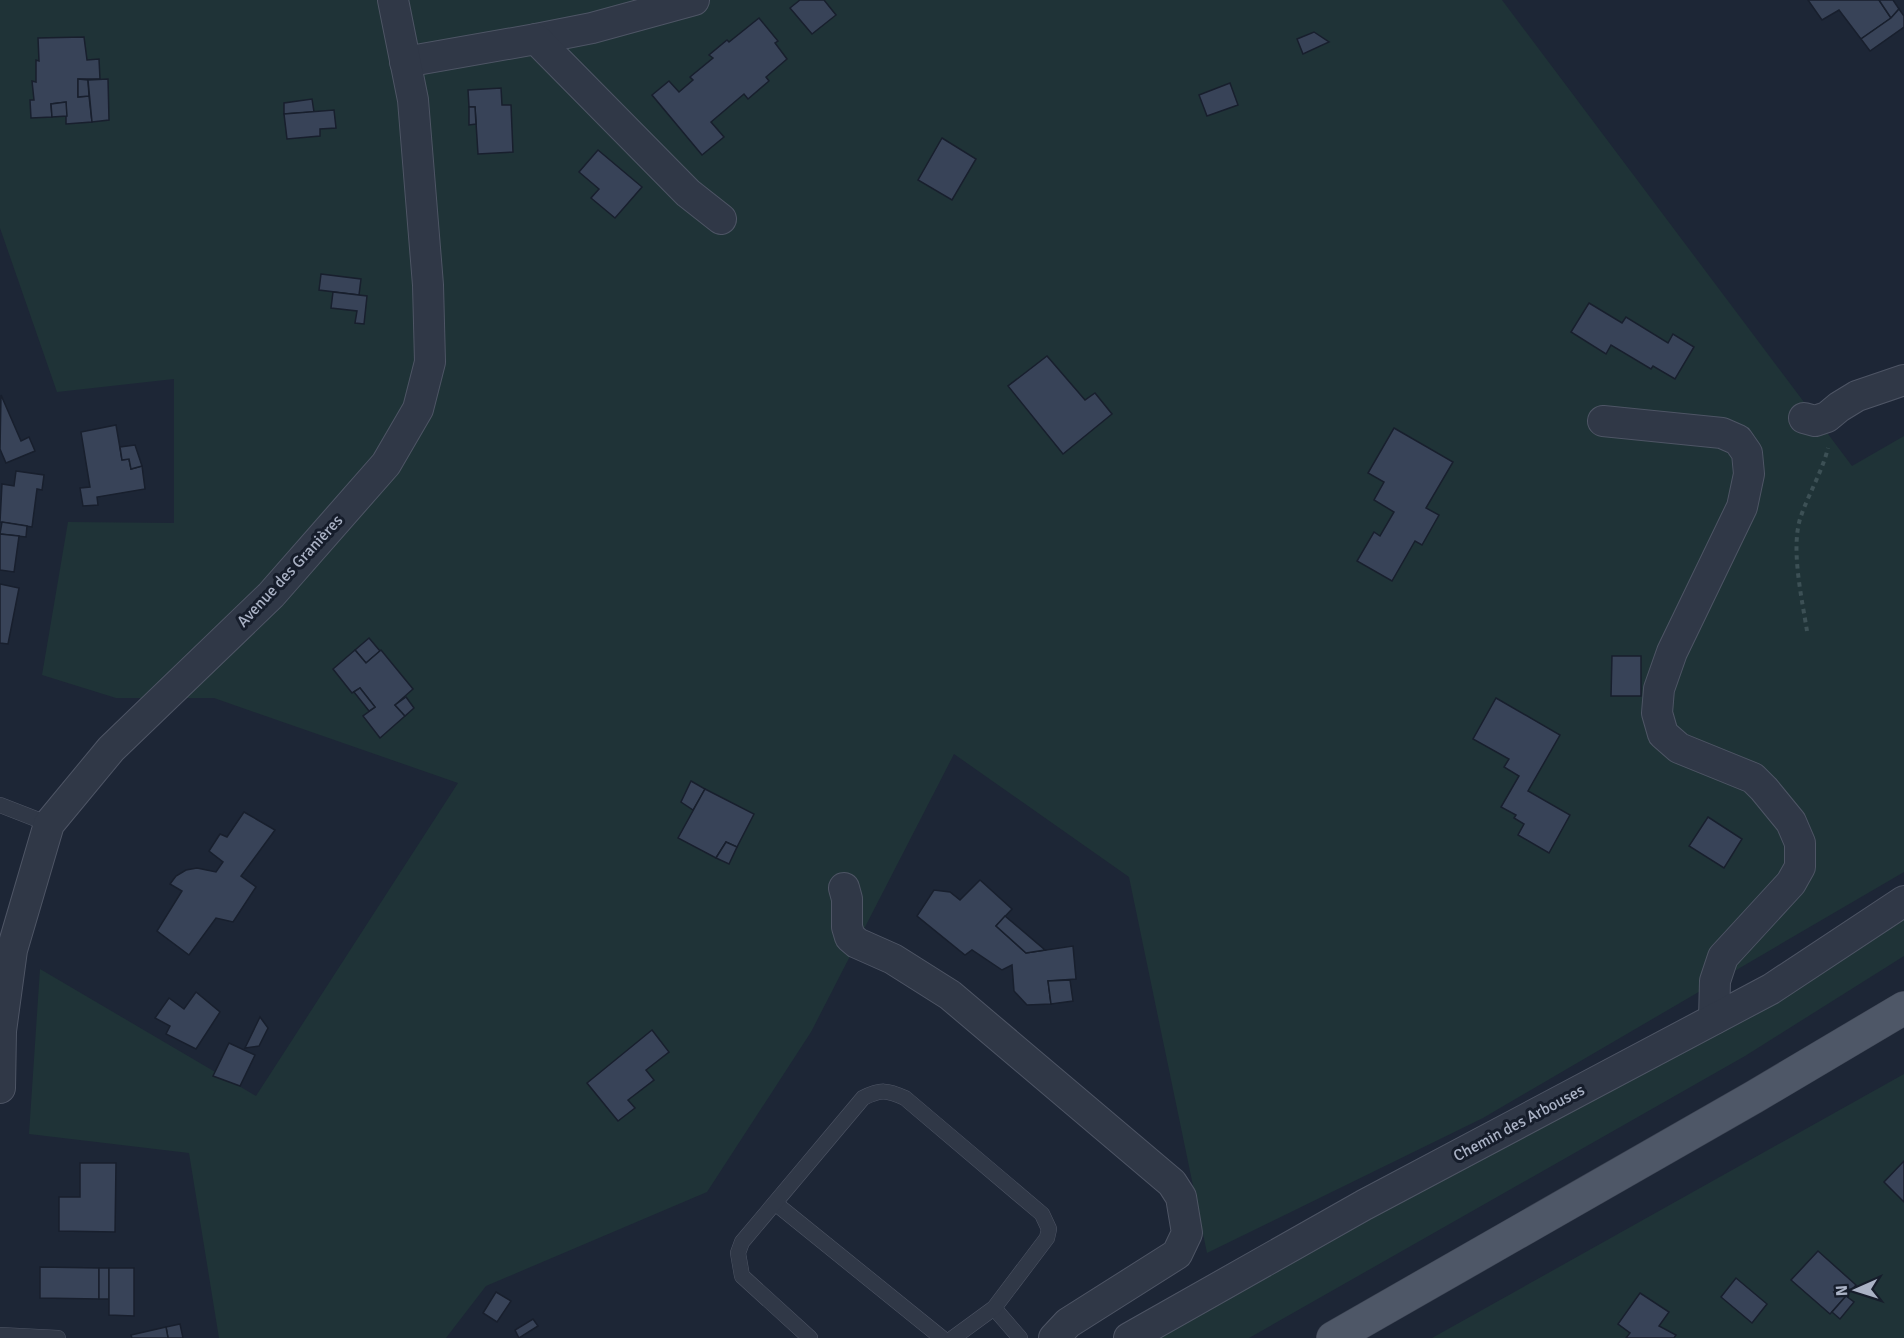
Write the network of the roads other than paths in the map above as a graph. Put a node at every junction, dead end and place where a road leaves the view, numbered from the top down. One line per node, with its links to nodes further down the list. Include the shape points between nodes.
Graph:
1 (393, 0): 4 (street, Avenue des Granières)
2 (694, 0): 3 (street)
3 (536, 39): 4 (street); 5 (street, via 688,193)
4 (405, 62): 10 (street, Avenue des Granières, via 413,100 428,285 430,362 418,409 386,464 271,595 111,749)
5 (721, 219)
6 (1904, 380): 7 (street, via 1857,396)
7 (1815, 418)
8 (1603, 421): 14 (street, via 1722,433 1738,440 1747,453 1749,474 1742,507 1672,652 1659,689 1657,714 1663,734 1679,748 1753,778 1764,789 1791,822 1800,843 1800,867 1791,884 1724,957 1715,981)
9 (0, 805): 10 (lane)
10 (49, 824): 15 (street, Avenue des Granières, via 12,950 1,1031)
11 (844, 888): 24 (street, via 850,937 950,995 1172,1183 1181,1197 1187,1233 1178,1254 1068,1323)
12 (1904, 901): 14 (street, Chemin des Arbouses, via 1771,988)
13 (1904, 1008): 26 (main road)
14 (1714, 1019): 25 (street, Chemin des Arbouses, via 1364,1205)
15 (0, 1088)
16 (775, 1203): 17 (lane, via 863,1098 878,1091 905,1098 1047,1221 1047,1238); 20 (lane, via 742,1242 738,1264 742,1276); 21 (lane)
17 (994, 1308): 22 (lane); 23 (lane)
18 (0, 1335): 19 (lane)
19 (58, 1338)
20 (810, 1338)
21 (942, 1338)
22 (953, 1338)
23 (1020, 1338)
24 (1054, 1338)
25 (1129, 1338)
26 (1333, 1338)

